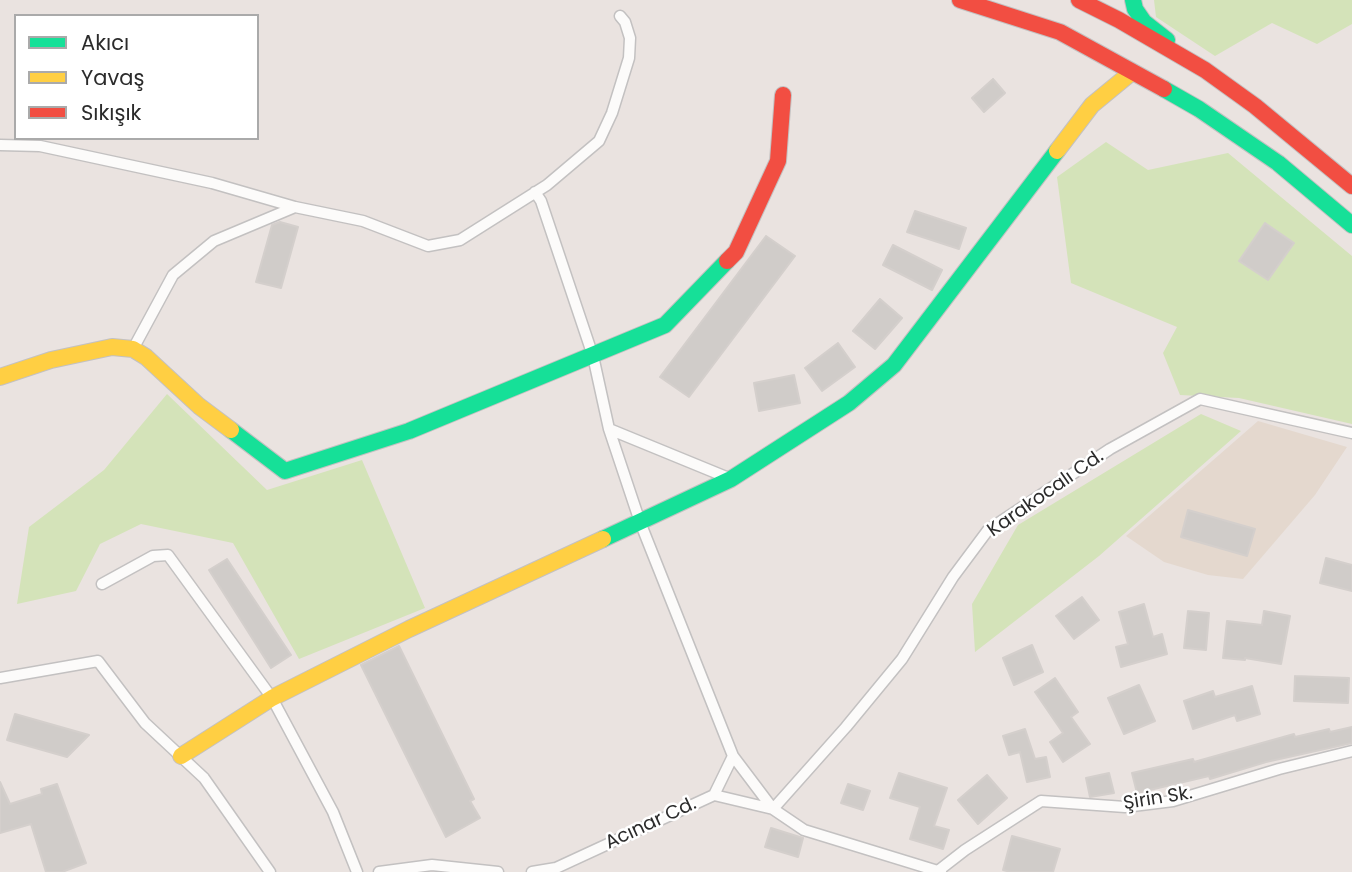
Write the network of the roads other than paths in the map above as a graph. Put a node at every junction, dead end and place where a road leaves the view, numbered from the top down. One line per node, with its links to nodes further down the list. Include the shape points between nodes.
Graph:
1 (960, 0): 8 (main road, via 1060,32)
2 (1079, 0): 7 (main road)
3 (1087, 0): 4 (main road)
4 (1097, 0)
5 (1132, 0): 7 (main road, via 1144,22)
6 (620, 16): 12 (street, via 630,38 629,58 599,141)
7 (1205, 71): 11 (main road)
8 (1132, 72): 14 (main road, via 1199,109 1278,163); 20 (main road, via 1092,106 894,365 849,403)
9 (783, 95): 16 (main road, via 778,161 736,252 665,325)
10 (0, 145): 13 (street, via 40,146 212,183)
11 (1352, 186)
12 (535, 192): 13 (street, via 460,240 428,246 363,221); 16 (street)
13 (295, 207): 15 (street, via 214,241 173,275)
14 (1352, 225)
15 (133, 349): 16 (main road, via 285,471 409,431); 17 (main road, via 112,347)
16 (593, 356): 18 (street)
17 (0, 377)
18 (609, 429): 20 (street); 21 (street)
19 (1352, 433): 29 (street, Karakocalı Cd., via 1200,399 1110,449 988,530 902,659)
20 (731, 479): 21 (main road)
21 (640, 522): 24 (main road); 27 (street)
22 (102, 584): 24 (street, via 153,555 168,555)
23 (0, 678): 26 (street, via 99,661 145,723)
24 (272, 698): 26 (main road); 31 (street, via 333,812)
25 (1352, 751): 35 (street, Şirin Sk., via 1173,801 1125,807 1041,800)
26 (181, 756): 30 (street, via 204,778)
27 (733, 756): 28 (street); 29 (street)
28 (714, 795): 29 (street, Acınar Cd.); 34 (street, Acınar Cd., via 556,868)
29 (773, 810): 35 (street, via 803,830)
30 (270, 872)
31 (357, 872)
32 (379, 872): 33 (street, via 432,865)
33 (498, 872)
34 (532, 872)
35 (939, 872)

